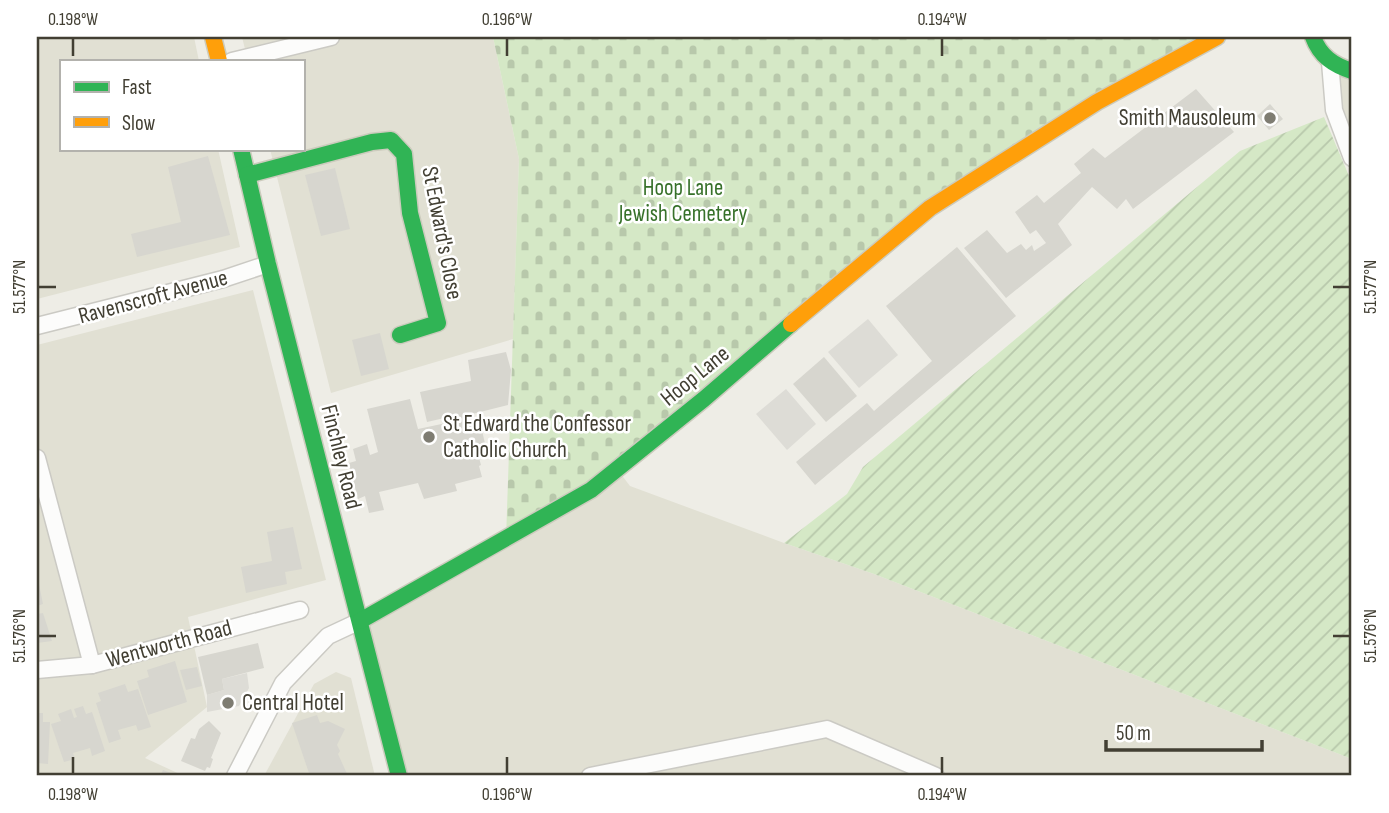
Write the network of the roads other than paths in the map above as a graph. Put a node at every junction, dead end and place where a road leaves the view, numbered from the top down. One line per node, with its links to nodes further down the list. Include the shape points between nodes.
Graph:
1 (213, 37): 5 (street)
2 (331, 37): 6 (street)
3 (1217, 37): 17 (street, Hoop Lane, via 1097,102 930,208 591,490)
4 (1313, 37): 7 (street)
5 (219, 60)
6 (236, 60)
7 (1330, 62): 8 (street); 10 (street, via 1334,110)
8 (1352, 71)
9 (241, 150): 11 (street, Finchley Road)
10 (1352, 158)
11 (247, 175): 12 (street, Finchley Road); 14 (street, St Edward's Close, via 391,140 404,154 410,213 438,323)
12 (268, 264): 13 (street, Ravenscroft Avenue); 17 (street, Finchley Road)
13 (37, 327)
14 (400, 335)
15 (37, 458): 18 (street)
16 (300, 610): 18 (street, Wentworth Road)
17 (360, 621): 20 (street, Hoop Lane, via 328,636 283,683); 21 (street, Finchley Road)
18 (92, 665): 19 (street, Wentworth Road)
19 (37, 670)
20 (235, 776)
21 (399, 776)
22 (590, 776): 23 (street, via 827,729)
23 (936, 776)

